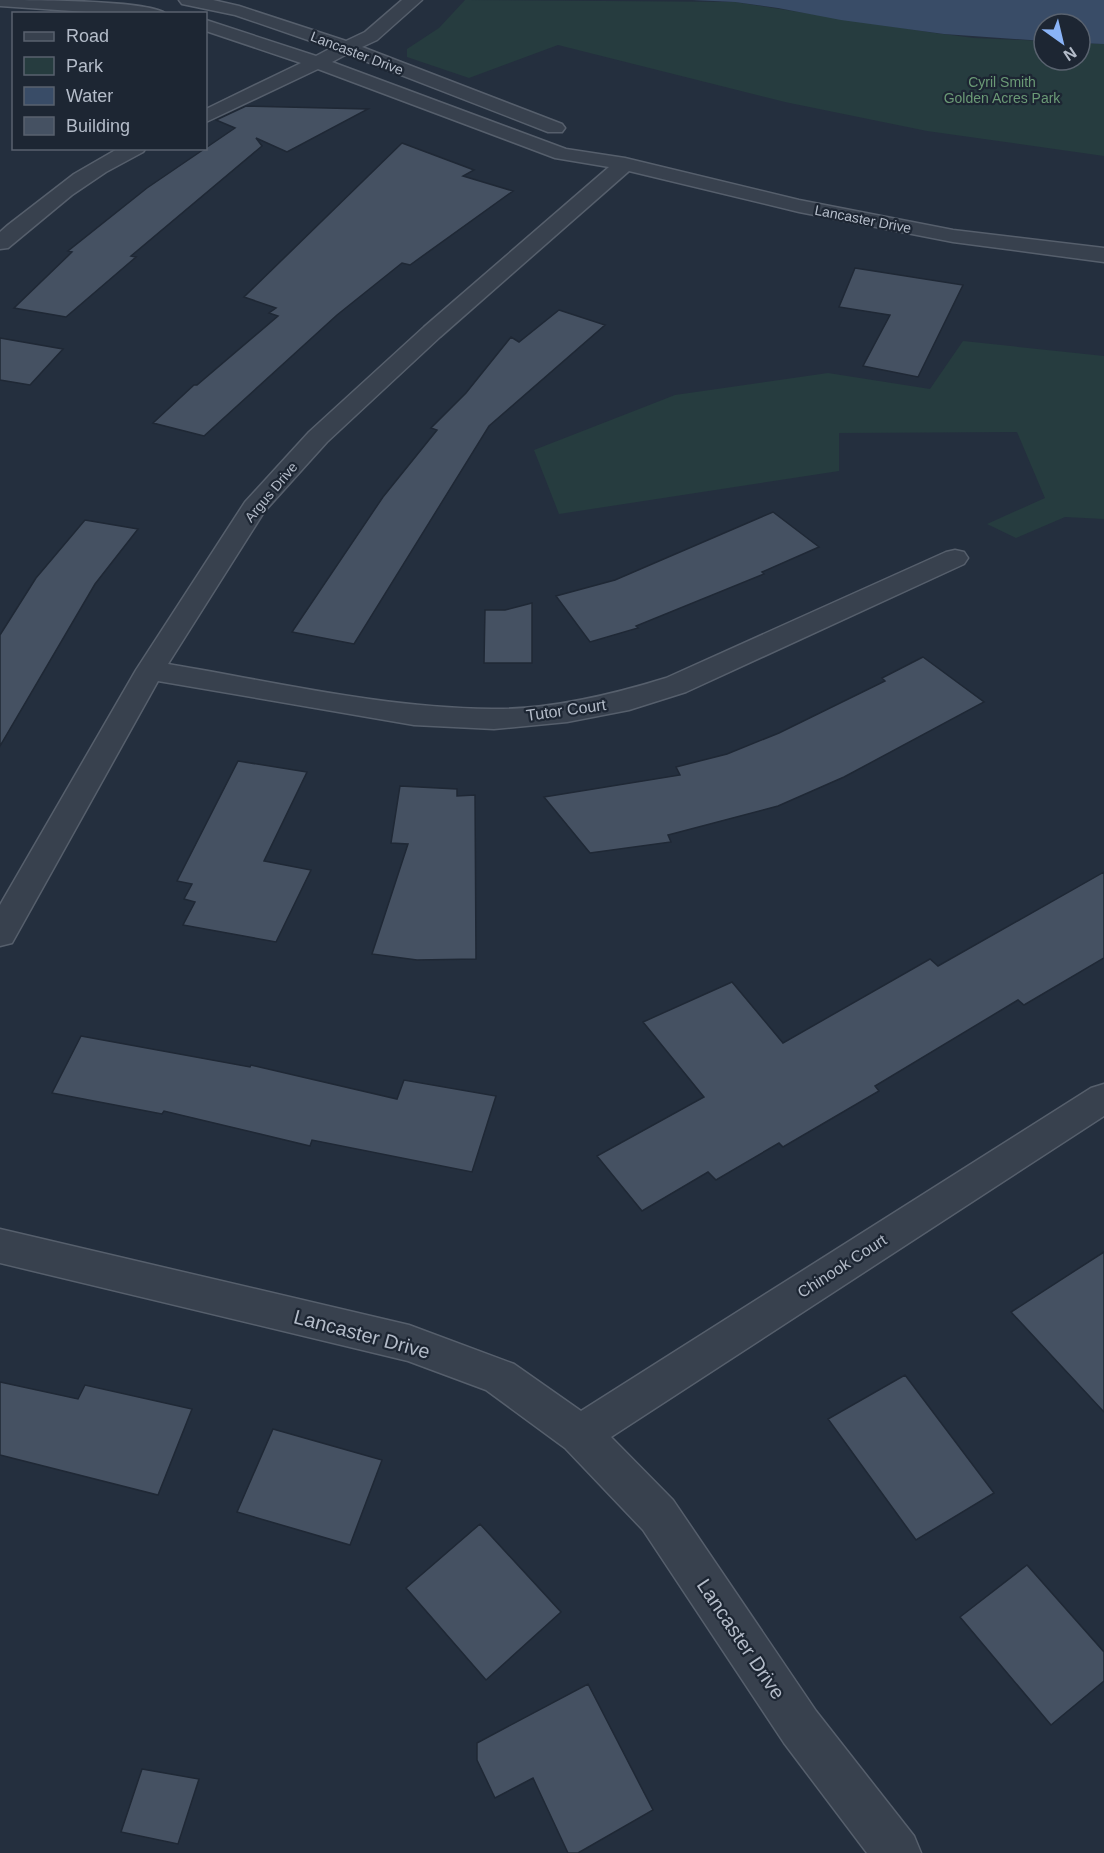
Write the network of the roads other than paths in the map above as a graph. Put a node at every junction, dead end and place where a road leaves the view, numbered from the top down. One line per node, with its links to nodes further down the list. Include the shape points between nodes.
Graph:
1 (188, 0): 6 (street, Lancaster Drive, via 239,11)
2 (413, 0): 6 (street, via 371,36)
3 (0, 1): 4 (street)
4 (142, 12)
5 (207, 25): 7 (street, Lancaster Drive)
6 (348, 48): 7 (street); 9 (street, Lancaster Drive)
7 (319, 63): 8 (street); 10 (street, Lancaster Drive)
8 (207, 116)
9 (522, 117): 10 (street); 11 (street, Lancaster Drive)
10 (495, 131): 14 (street, Lancaster Drive, via 562,154)
11 (567, 132)
12 (590, 140): 14 (street, Lancaster Drive)
13 (132, 150): 15 (street, via 68,187)
14 (625, 164): 16 (street, Lancaster Drive, via 799,206 953,236); 18 (street, Argus Drive, via 318,437 254,508)
15 (0, 243)
16 (1104, 255)
17 (956, 558): 18 (street, Tutor Court, via 676,685 629,700 567,712 494,719 414,715)
18 (150, 670): 19 (street, Argus Drive)
19 (0, 934)
20 (1104, 1098): 22 (street, Chinook Court)
21 (0, 1246): 22 (street, Lancaster Drive, via 409,1343 500,1377)
22 (580, 1434): 23 (street, Lancaster Drive, via 658,1515 800,1727)
23 (897, 1853)

